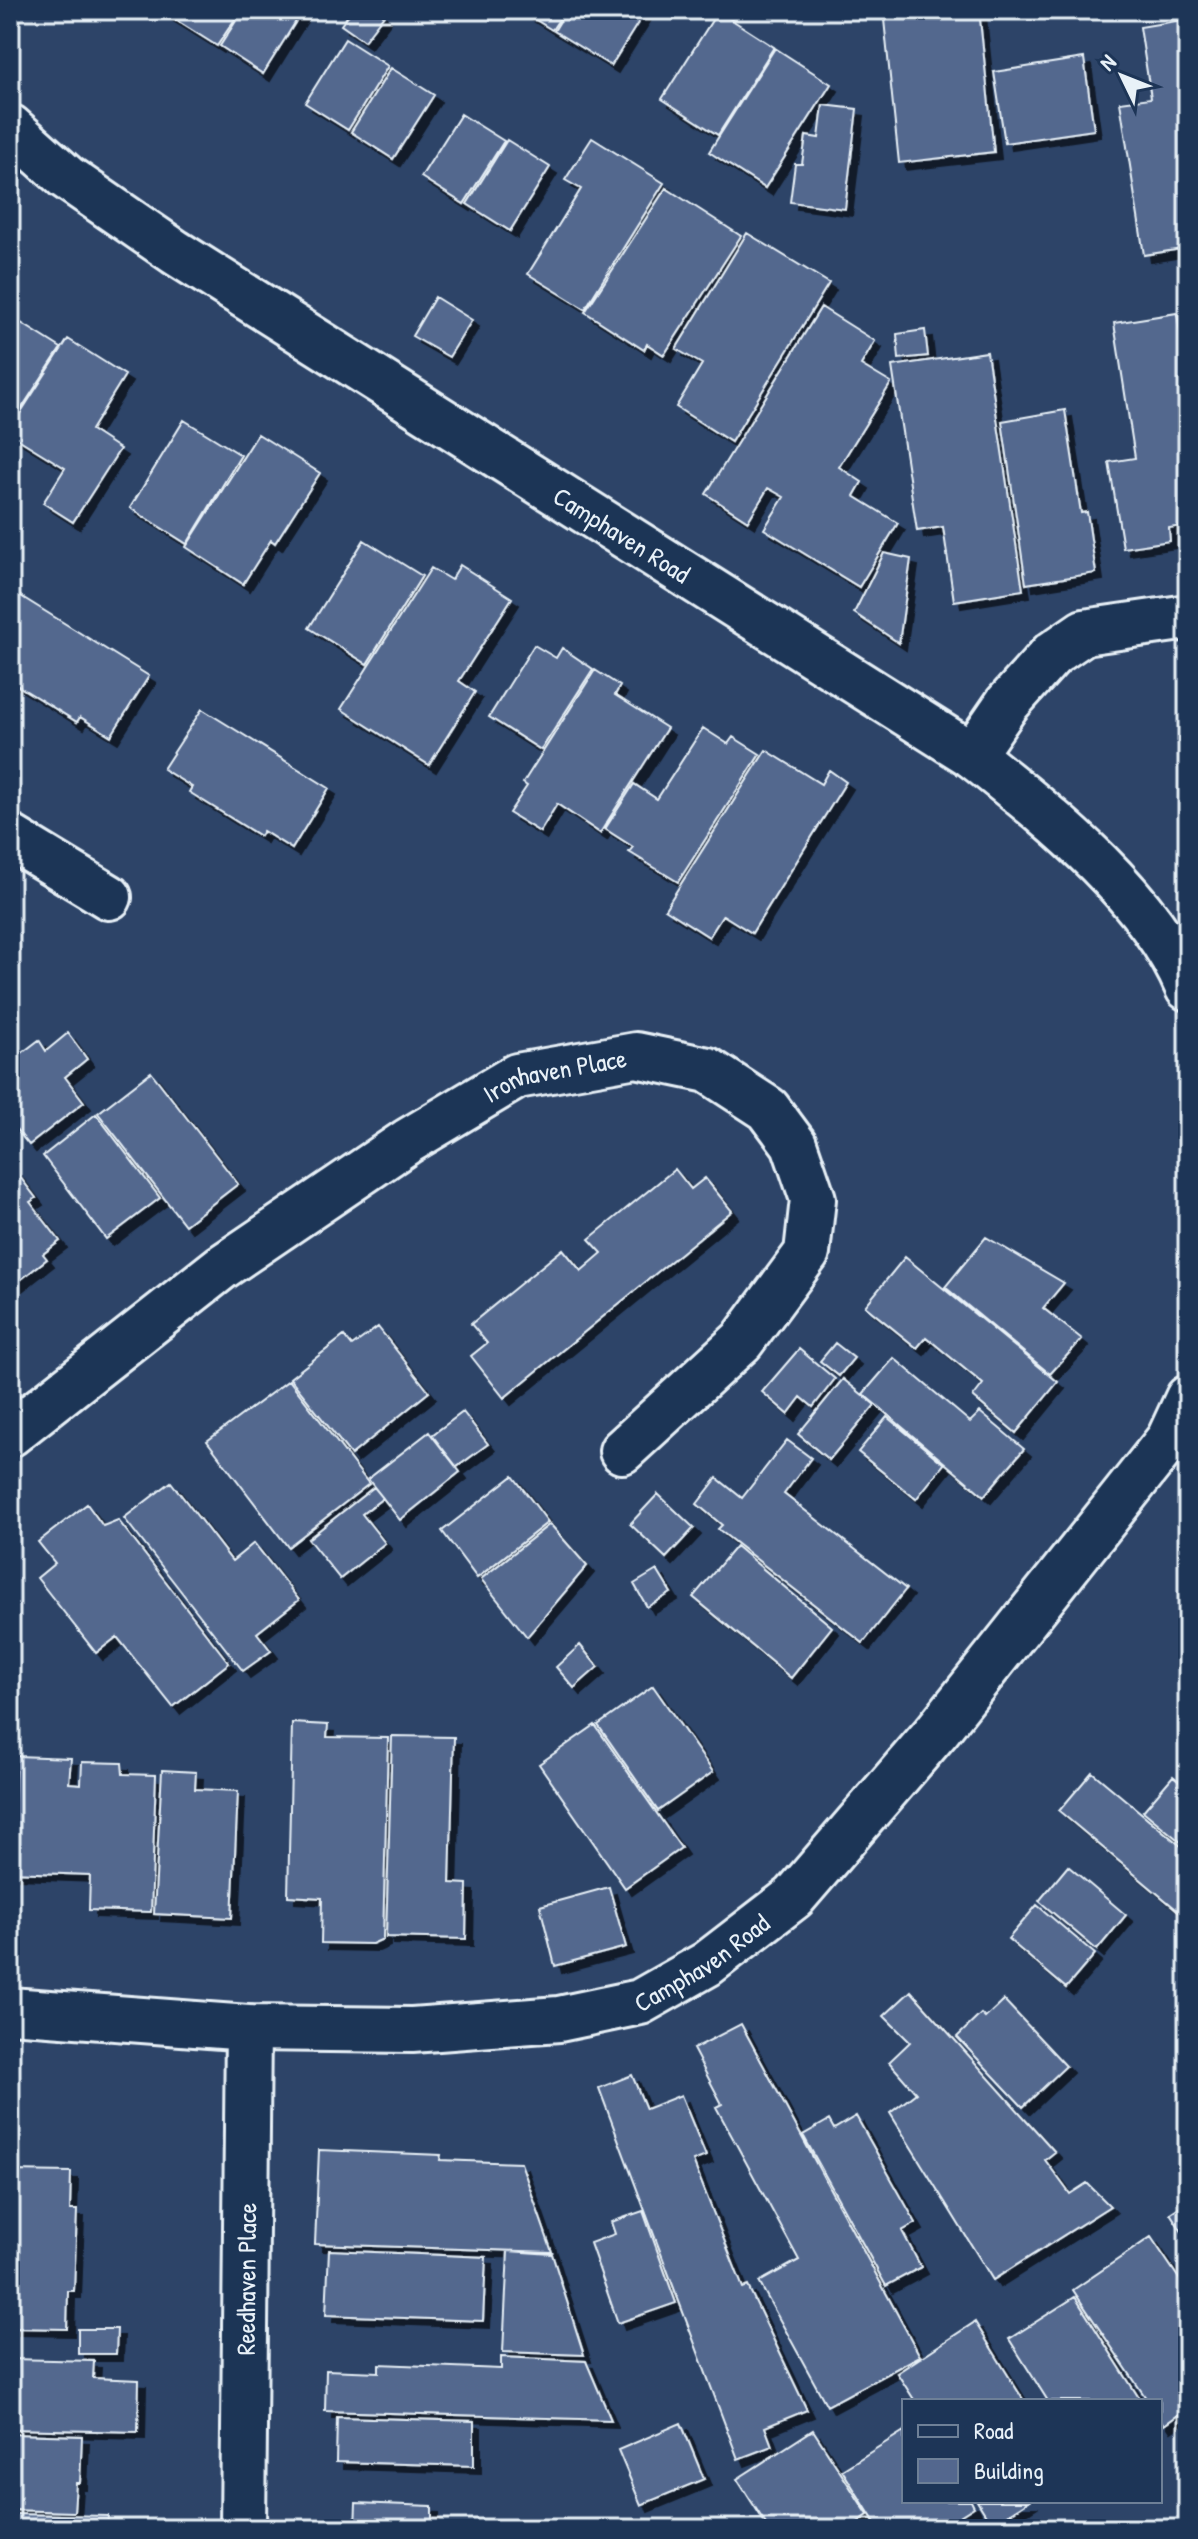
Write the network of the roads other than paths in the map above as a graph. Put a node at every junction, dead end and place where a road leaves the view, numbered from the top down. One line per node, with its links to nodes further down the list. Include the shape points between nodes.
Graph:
1 (10, 127): 3 (street, Camphaven Road, via 66,177 175,252)
2 (1188, 617): 3 (street, via 1084,632 1052,654 1007,704)
3 (972, 755): 6 (street, Camphaven Road, via 1044,812 1134,900 1178,964)
4 (10, 837): 5 (street)
5 (109, 897)
6 (1188, 988)
7 (1188, 1398): 9 (street, Camphaven Road)
8 (10, 1434): 10 (street, Ironhaven Place, via 222,1267 408,1141 517,1076 636,1055 708,1070 768,1109 794,1144 813,1199 807,1253 742,1341)
9 (1179, 1438): 12 (street, Camphaven Road, via 794,1897 707,1964 640,2002 559,2019 412,2030)
10 (622, 1451)
11 (10, 2010): 12 (street, Camphaven Road)
12 (248, 2028): 13 (street, Reedhaven Place)
13 (243, 2529)

